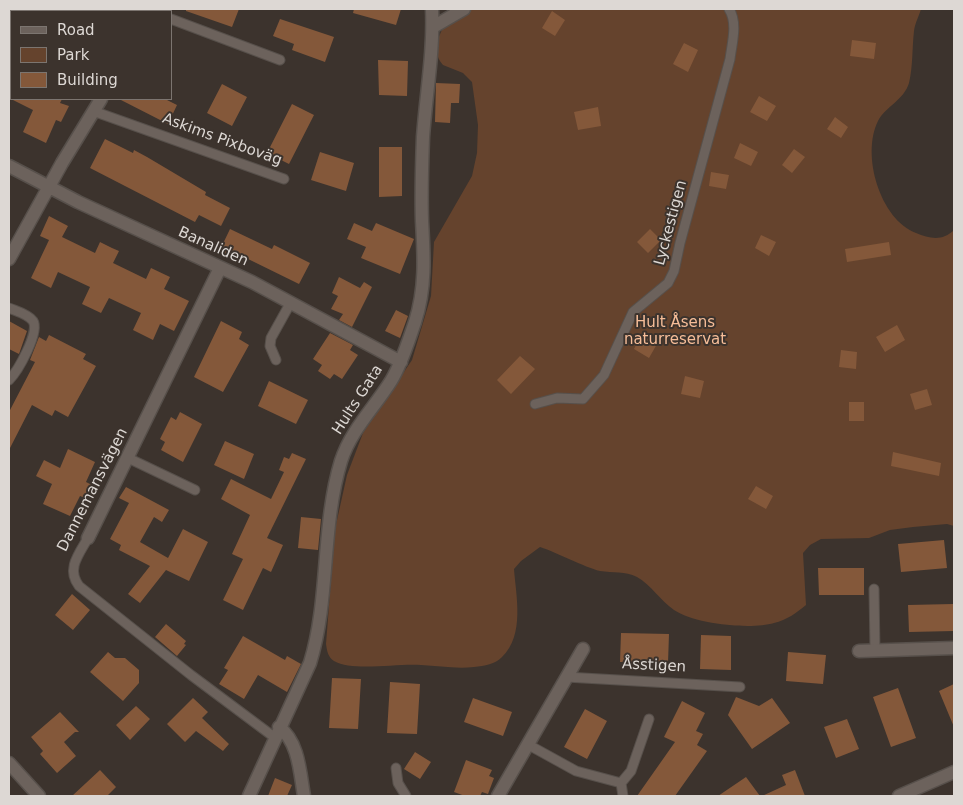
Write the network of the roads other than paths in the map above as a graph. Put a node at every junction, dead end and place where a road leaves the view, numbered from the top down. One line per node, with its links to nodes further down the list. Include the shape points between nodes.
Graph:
1 (432, 9): 5 (street, Hults Gata)
2 (464, 9): 5 (street)
3 (729, 9): 19 (lane, Lyckestigen, via 734,28 730,59 674,272 668,283 633,312 604,375 583,399 557,398)
4 (172, 20): 6 (lane)
5 (433, 27): 17 (street, Hults Gata, via 423,137 424,286)
6 (280, 60)
7 (100, 100): 8 (street)
8 (93, 111): 10 (lane, Askims Pixboväg); 11 (street)
9 (9, 166): 11 (street, Banaliden)
10 (284, 180)
11 (49, 185): 12 (street); 13 (street, Banaliden, via 78,202)
12 (9, 259)
13 (220, 268): 14 (street, Banaliden); 20 (street, Dannemansvägen)
14 (291, 302): 16 (lane, via 270,338); 17 (street, Banaliden)
15 (9, 308): 18 (lane, via 33,321 35,331 17,371)
16 (276, 360)
17 (401, 362): 31 (street, Hults Gata, via 350,440 342,460 327,538 316,643 310,663)
18 (9, 380)
19 (535, 404)
20 (128, 458): 21 (lane); 22 (street, Dannemansvägen)
21 (195, 490)
22 (88, 538): 31 (lane, Dannemansvägen, via 73,568 74,580 79,586 191,675)
23 (874, 589): 27 (lane)
24 (954, 648): 27 (street)
25 (583, 649): 28 (street)
26 (859, 651): 27 (street)
27 (876, 651)
28 (566, 677): 29 (lane, Åsstigen); 32 (street)
29 (740, 687)
30 (649, 719): 36 (lane, via 631,771)
31 (277, 732): 38 (street, Hults Gata); 39 (street, via 289,736 295,750)
32 (528, 744): 36 (lane, via 576,771); 41 (street)
33 (9, 763): 37 (street)
34 (396, 768): 40 (lane, via 398,783)
35 (954, 772): 43 (street)
36 (621, 783): 42 (lane)
37 (39, 796)
38 (249, 796)
39 (304, 796)
40 (406, 796)
41 (498, 796)
42 (623, 796)
43 (899, 796)

